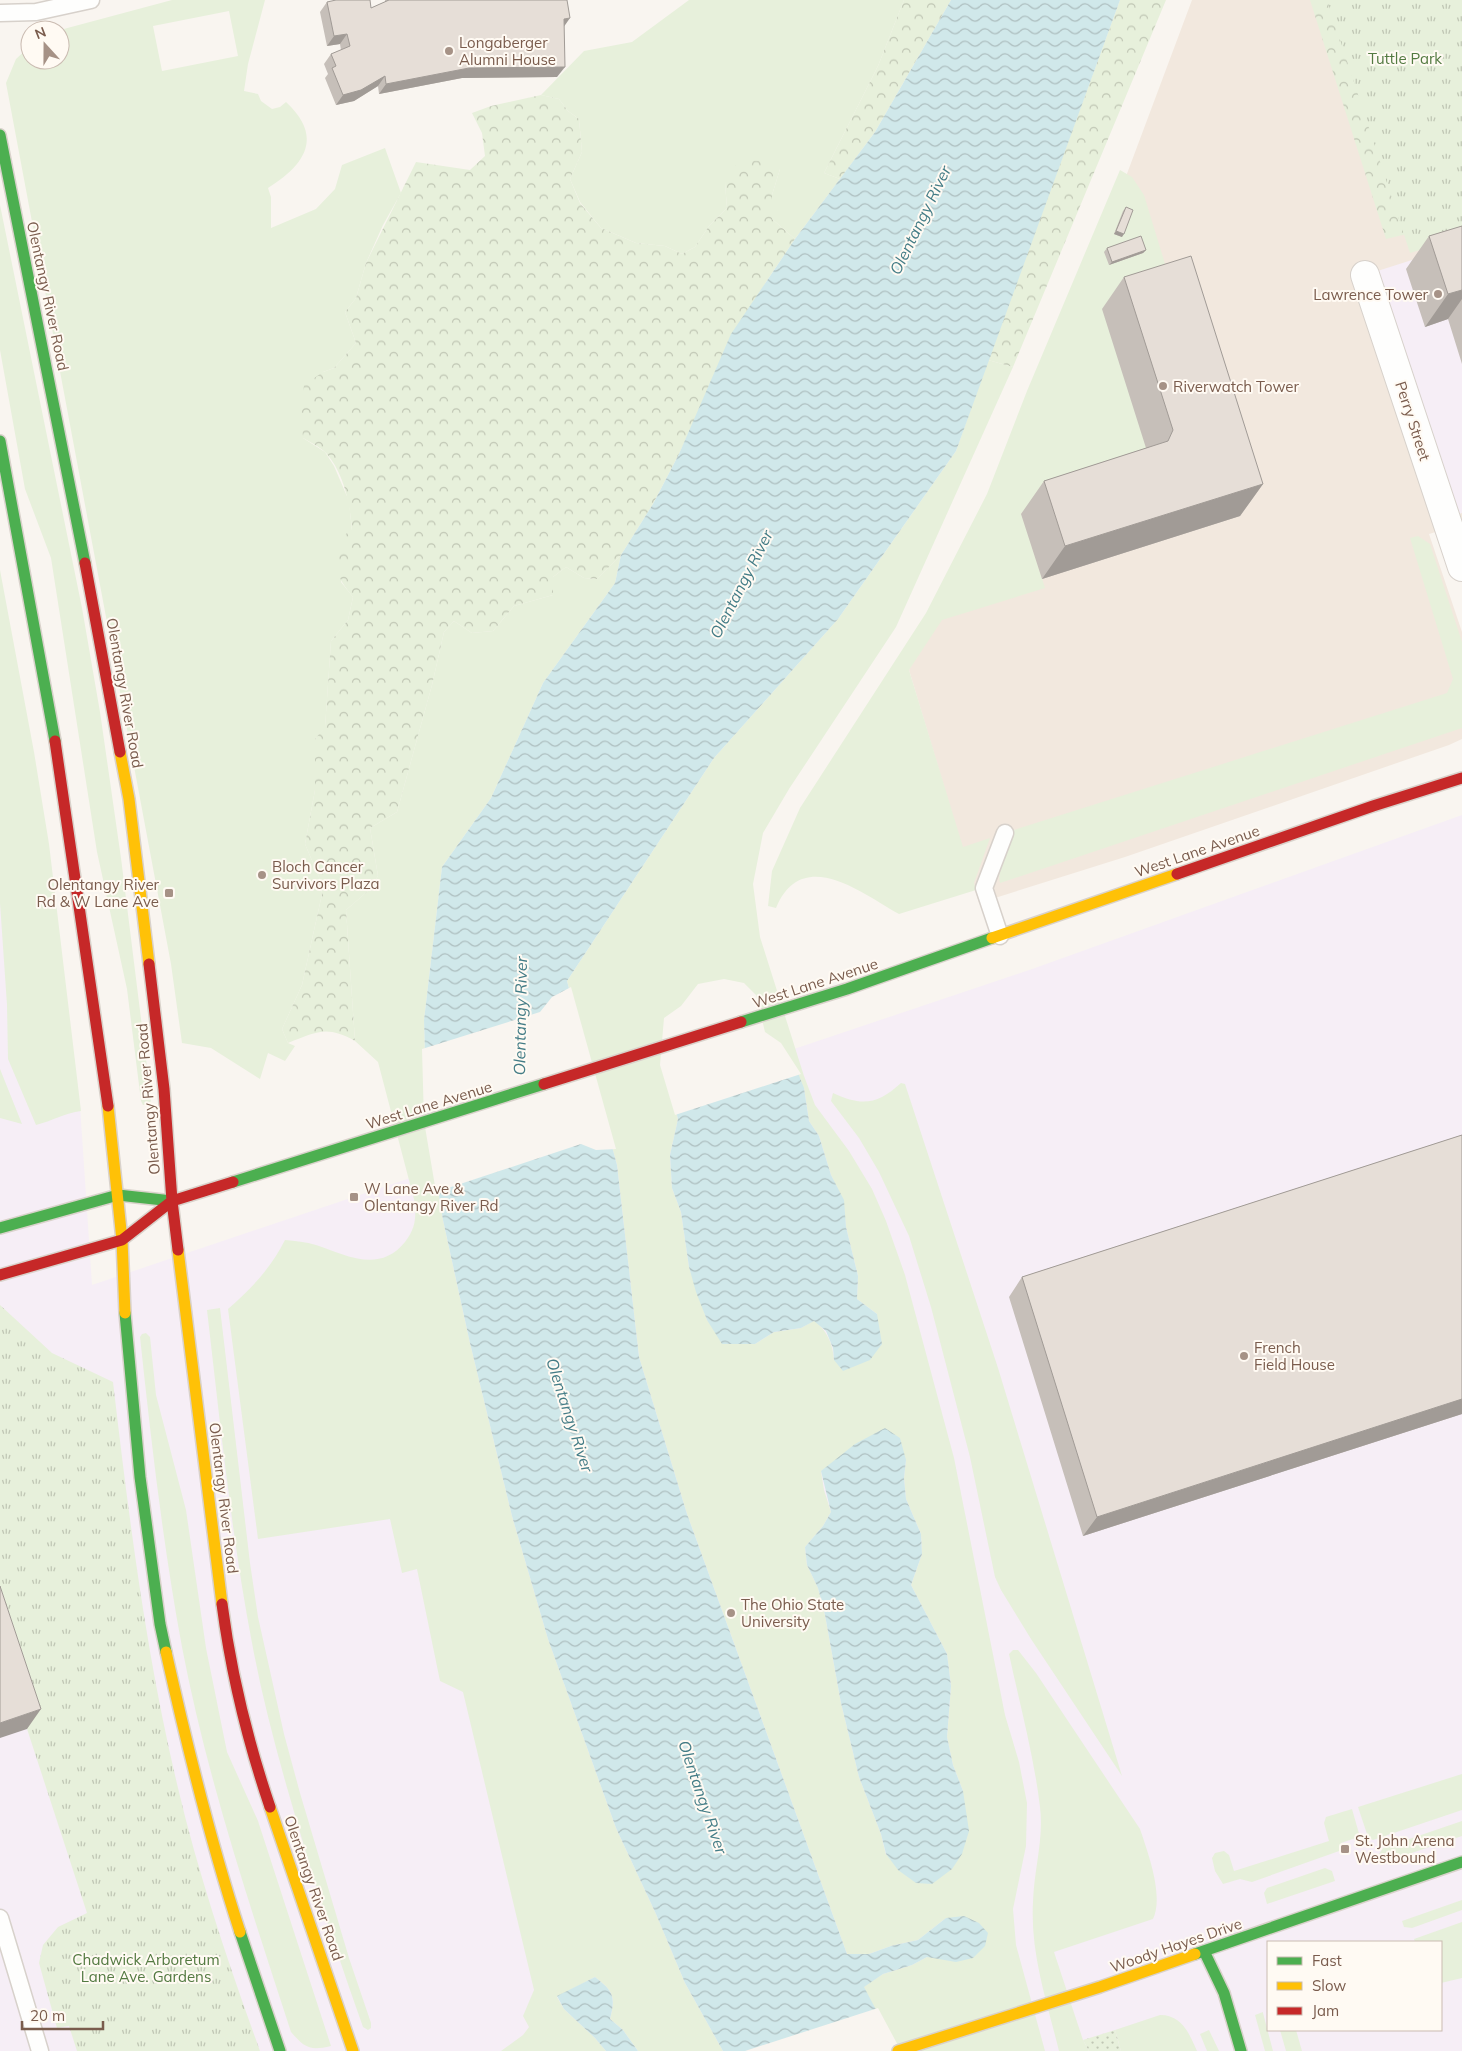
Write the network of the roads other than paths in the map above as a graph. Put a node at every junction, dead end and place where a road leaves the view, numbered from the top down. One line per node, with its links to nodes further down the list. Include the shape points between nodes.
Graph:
1 (91, 0): 2 (lane, via 36,12)
2 (0, 13)
3 (0, 135): 12 (main road, Olentangy River Road, via 66,459 129,799 164,1089)
4 (1364, 275): 6 (street, Perry Street)
5 (0, 441): 11 (main road, via 57,754 95,1006)
6 (1454, 515): 7 (street, Perry Street)
7 (1462, 567)
8 (1462, 778): 10 (main road, West Lane Avenue)
9 (1005, 833): 10 (lane, via 984,888)
10 (1000, 936): 12 (main road, West Lane Avenue, via 847,989)
11 (118, 1195): 12 (main road, West Lane Avenue); 13 (main road, West Lane Avenue); 14 (main road)
12 (172, 1201): 14 (main road, West Lane Avenue); 21 (main road, Olentangy River Road, via 228,1652 259,1774)
13 (0, 1228)
14 (122, 1240): 15 (main road, West Lane Avenue); 20 (main road, via 126,1338 140,1477 160,1624 187,1746 224,1883)
15 (0, 1275)
16 (1462, 1862): 18 (main road, Woody Hayes Drive)
17 (0, 1918): 19 (lane)
18 (1204, 1951): 22 (main road, Woody Hayes Drive); 23 (main road, via 1224,1993)
19 (40, 2051)
20 (280, 2051)
21 (353, 2051)
22 (898, 2051)
23 (1241, 2051)

